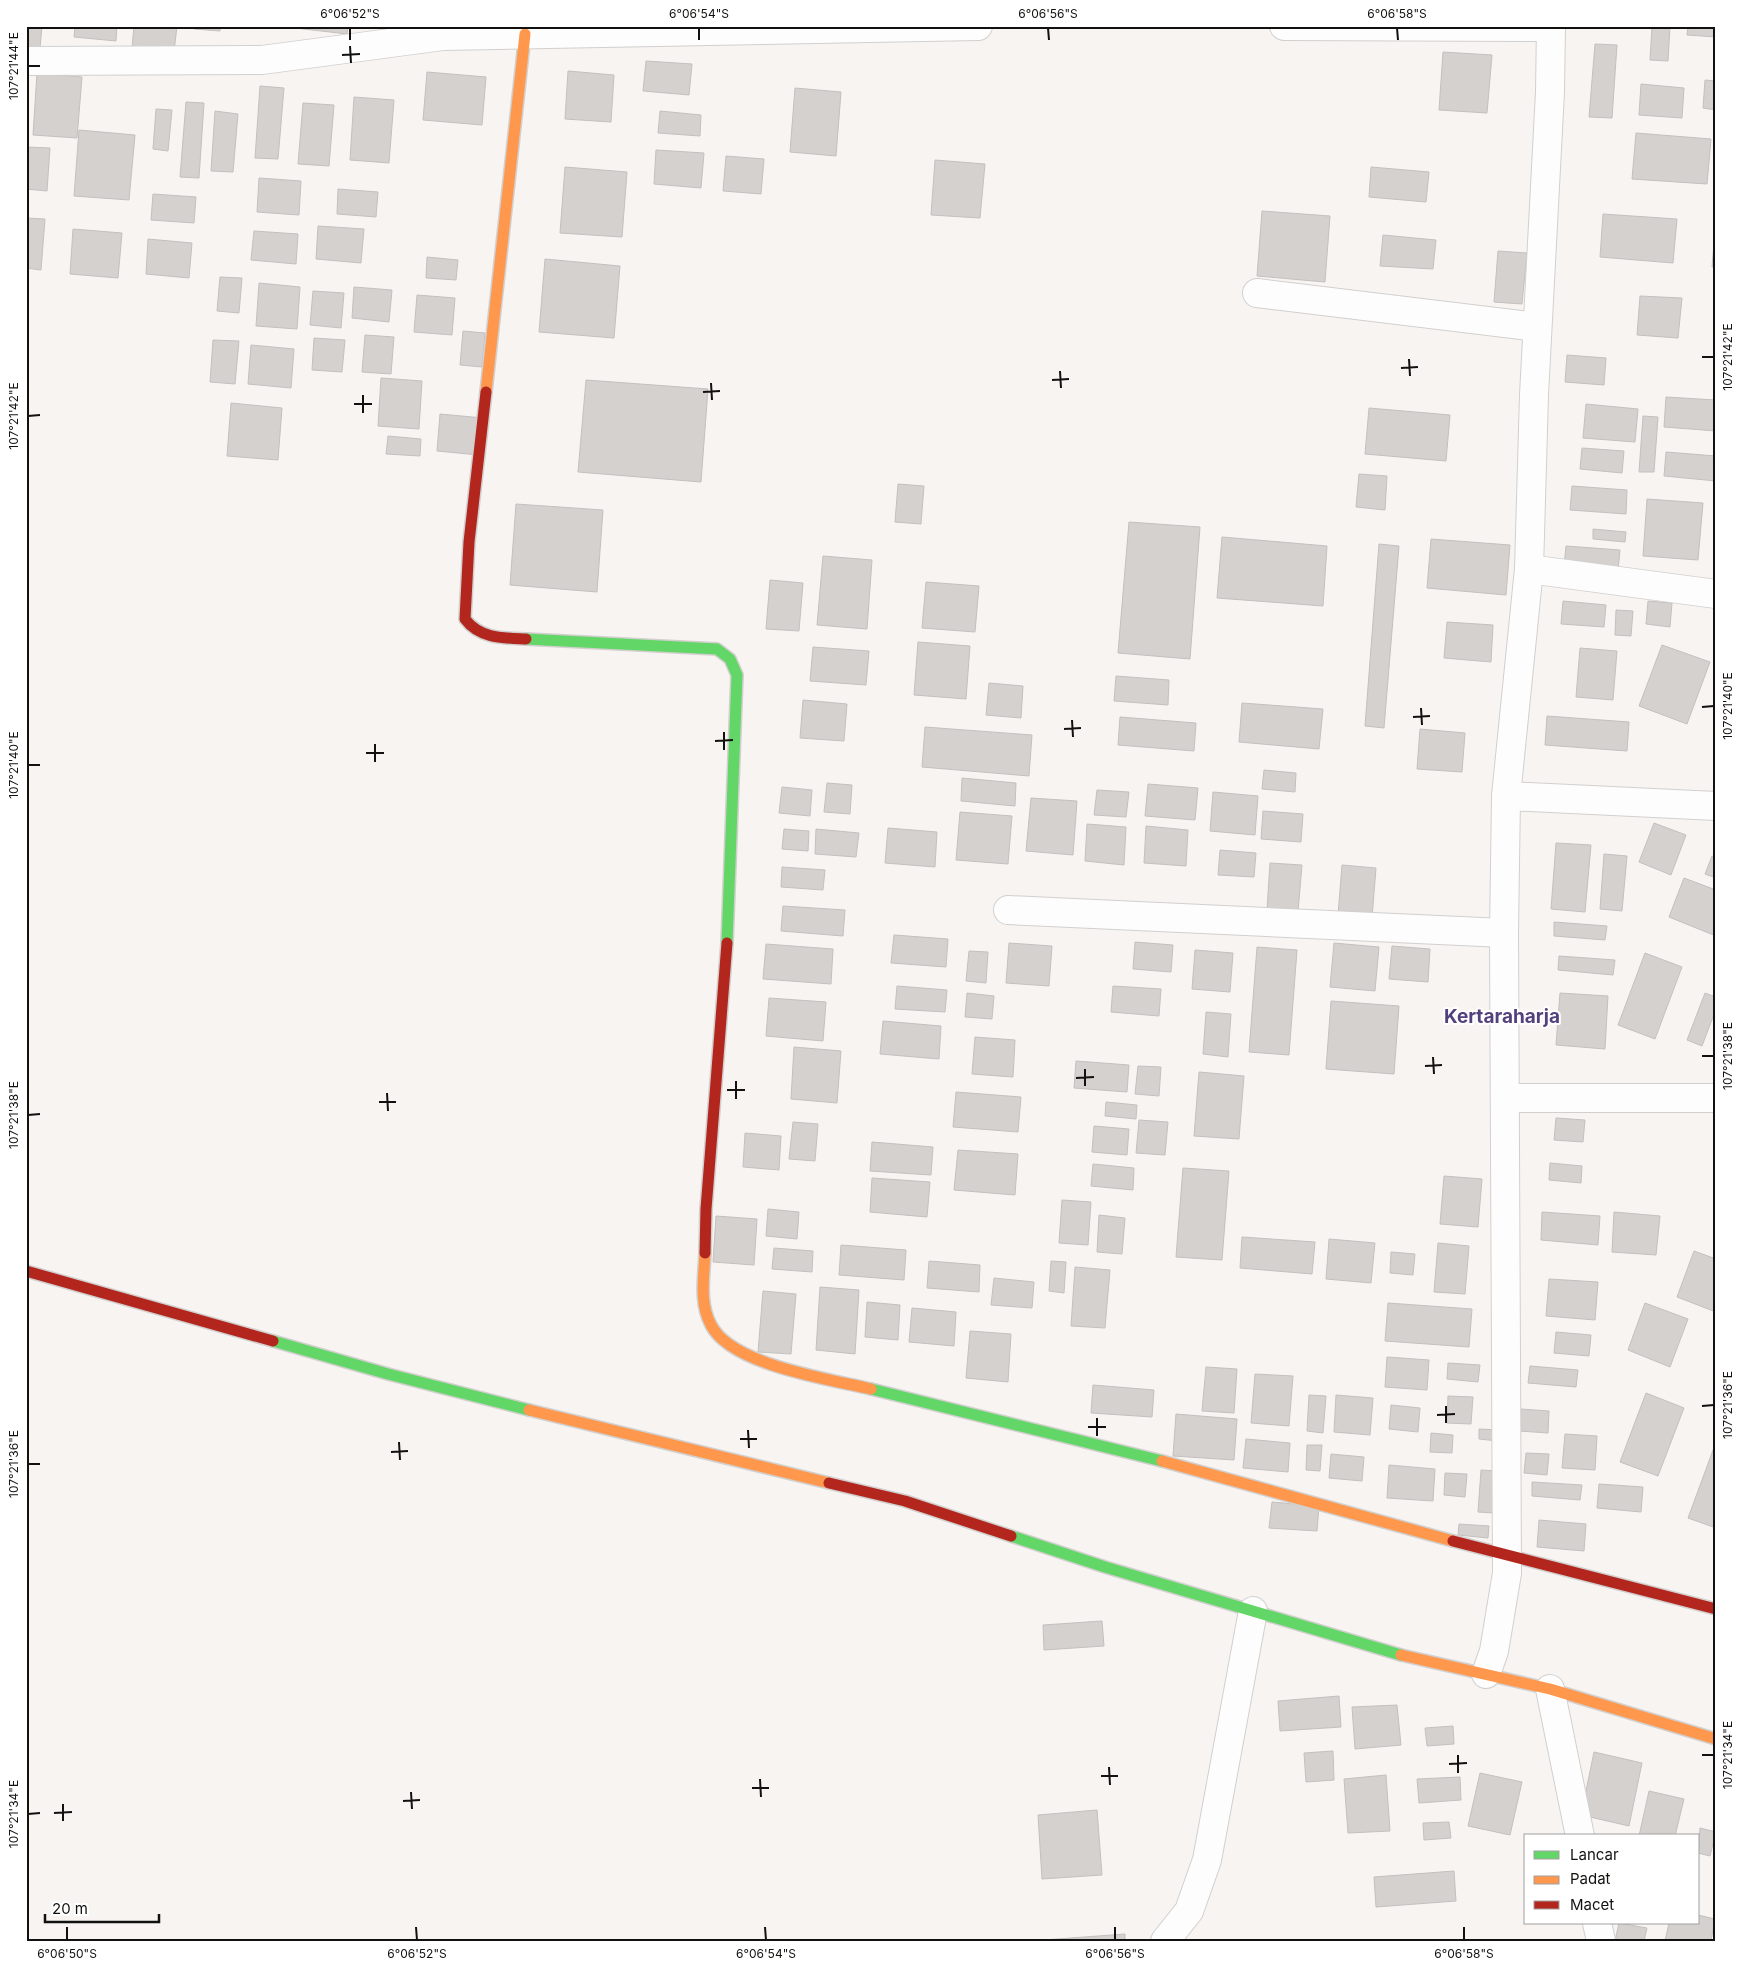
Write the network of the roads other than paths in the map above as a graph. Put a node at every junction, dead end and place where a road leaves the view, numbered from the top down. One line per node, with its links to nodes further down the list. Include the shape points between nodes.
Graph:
1 (978, 26): 5 (street)
2 (1284, 26): 3 (street)
3 (1551, 27): 8 (street)
4 (443, 31): 5 (street); 6 (street, via 262,60)
5 (525, 34): 18 (street, via 470,532 465,619 474,630 500,638 717,649 733,661 737,675 730,910 705,1237 703,1302 711,1326 731,1347 759,1361 1188,1468)
6 (26, 61)
7 (1257, 292): 8 (street)
8 (1537, 327): 9 (street)
9 (1529, 569): 10 (street); 11 (street)
10 (1716, 594)
11 (1506, 796): 12 (street); 14 (street)
12 (1716, 806)
13 (1008, 910): 14 (street)
14 (1504, 933): 15 (street)
15 (1504, 1098): 16 (street); 18 (street)
16 (1716, 1098)
17 (26, 1270): 20 (street, via 388,1374 905,1502)
18 (1507, 1564): 19 (street); 21 (street)
19 (1716, 1609)
20 (1254, 1611): 21 (street, via 1384,1651); 26 (street, via 1207,1860 1189,1911)
21 (1490, 1663): 22 (street)
22 (1550, 1688): 23 (street); 24 (street)
23 (1716, 1739)
24 (1580, 1834)
25 (1597, 1924): 27 (street)
26 (1165, 1941)
27 (1601, 1941)

